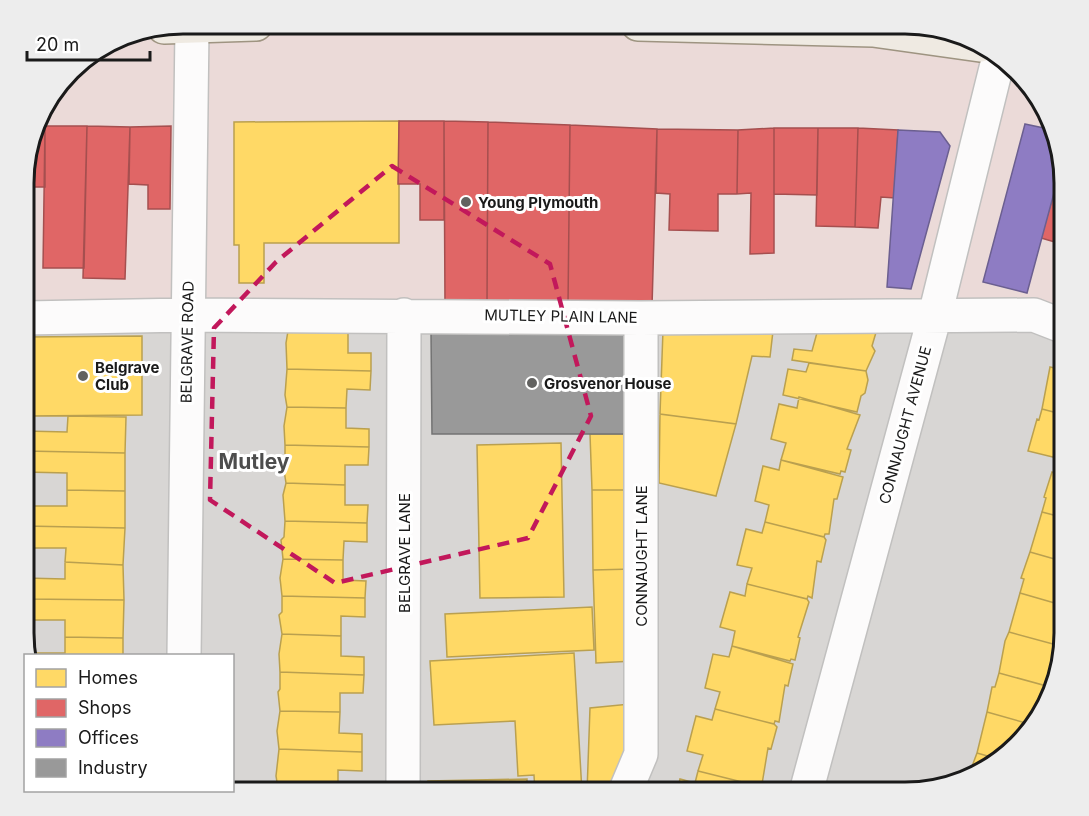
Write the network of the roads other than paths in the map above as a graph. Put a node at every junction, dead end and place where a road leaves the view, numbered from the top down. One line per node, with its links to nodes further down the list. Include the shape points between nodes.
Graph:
1 (178, 35): 5 (street, BELGRAVE ROAD)
2 (909, 35): 3 (main road)
3 (943, 40)
4 (997, 66): 7 (street, CONNAUGHT AVENUE)
5 (187, 315): 6 (street, MUTLEY PLAIN LANE); 8 (street, MUTLEY PLAIN LANE); 11 (street, BELGRAVE ROAD)
6 (404, 315): 9 (street, MUTLEY PLAIN LANE); 12 (street, BELGRAVE LANE)
7 (935, 315): 9 (street, MUTLEY PLAIN LANE); 10 (street, MUTLEY PLAIN LANE, via 1034,315); 14 (street, CONNAUGHT AVENUE)
8 (34, 318)
9 (641, 318): 13 (street, CONNAUGHT LANE, via 641,753)
10 (1054, 323)
11 (184, 654)
12 (403, 781)
13 (629, 782)
14 (809, 782)

